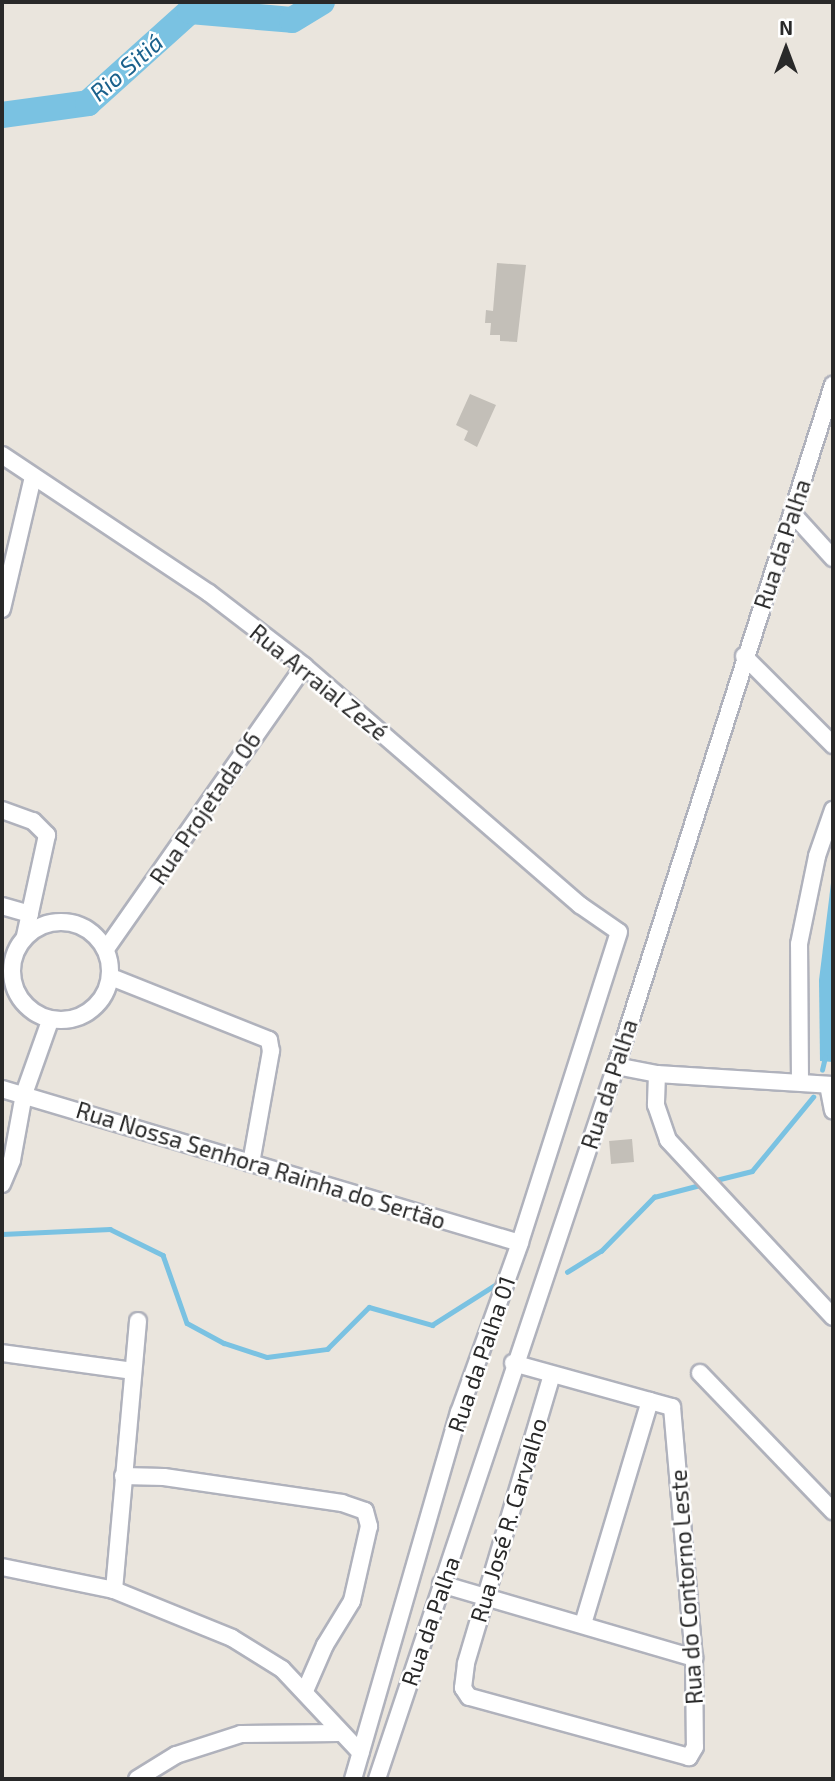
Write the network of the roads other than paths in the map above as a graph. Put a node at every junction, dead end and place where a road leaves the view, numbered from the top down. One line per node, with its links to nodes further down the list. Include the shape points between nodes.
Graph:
1 (833, 385): 4 (street, Rua da Palha)
2 (2, 455): 3 (street, Rua Arraial Zezé)
3 (33, 477): 6 (street); 8 (street, Rua Arraial Zezé, via 209,593)
4 (792, 513): 5 (street); 7 (street, Rua da Palha)
5 (833, 558)
6 (2, 609)
7 (744, 656): 9 (street); 19 (street, Rua da Palha)
8 (304, 666): 14 (street, Rua Arraial Zezé, via 580,905); 16 (street, Rua Projetada 06)
9 (833, 745)
10 (2, 810): 13 (street, via 33,821 47,835)
11 (833, 810): 21 (street, via 817,856 799,944)
12 (2, 906): 13 (street)
13 (30, 914): 15 (street)
14 (619, 932): 28 (street, Rua da Palha 01)
15 (25, 936): 16 (street, via 49,923 76,924); 18 (street, via 14,956 12,982 26,1006)
16 (106, 949): 17 (street)
17 (111, 977): 18 (street, via 98,1005 84,1015); 26 (street, via 269,1040 271,1051)
18 (50, 1021): 24 (street)
19 (616, 1066): 20 (street); 32 (street, Rua da Palha)
20 (657, 1074): 21 (street); 29 (street, via 656,1105 668,1140)
21 (800, 1082): 22 (street)
22 (831, 1085): 25 (street)
23 (2, 1089): 24 (street, Rua Nossa Senhora Rainha do Sertão)
24 (24, 1094): 26 (street, Rua Nossa Senhora Rainha do Sertão); 27 (street, via 12,1160)
25 (833, 1111)
26 (251, 1163): 28 (street, Rua Nossa Senhora Rainha do Sertão)
27 (2, 1184)
28 (520, 1243): 47 (street, Rua da Palha 01, via 455,1425)
29 (833, 1317)
30 (138, 1321): 33 (street)
31 (2, 1353): 33 (street)
32 (513, 1363): 35 (street); 40 (street, Rua da Palha)
33 (134, 1371): 37 (street)
34 (700, 1373): 38 (street)
35 (551, 1377): 36 (street); 42 (street, Rua José R. Carvalho)
36 (650, 1401): 43 (street); 44 (street, Rua do Contorno Leste, via 671,1407)
37 (123, 1476): 41 (street); 45 (street, via 342,1503 365,1511 369,1526 352,1601 325,1644)
38 (833, 1511)
39 (2, 1567): 41 (street)
40 (441, 1584): 42 (street); 51 (street, Rua da Palha)
41 (114, 1590): 45 (street, via 232,1638 282,1669)
42 (486, 1595): 43 (street); 48 (street, Rua José R. Carvalho, via 466,1663 463,1688 469,1697)
43 (583, 1623): 44 (street)
44 (694, 1658): 48 (street, Rua do Contorno Leste, via 695,1747 689,1758)
45 (305, 1691): 46 (street)
46 (339, 1733): 47 (street); 49 (street, via 241,1734 176,1755)
47 (360, 1754): 50 (street, Rua da Palha 01)
48 (682, 1758)
49 (137, 1779)
50 (353, 1779)
51 (377, 1779)

